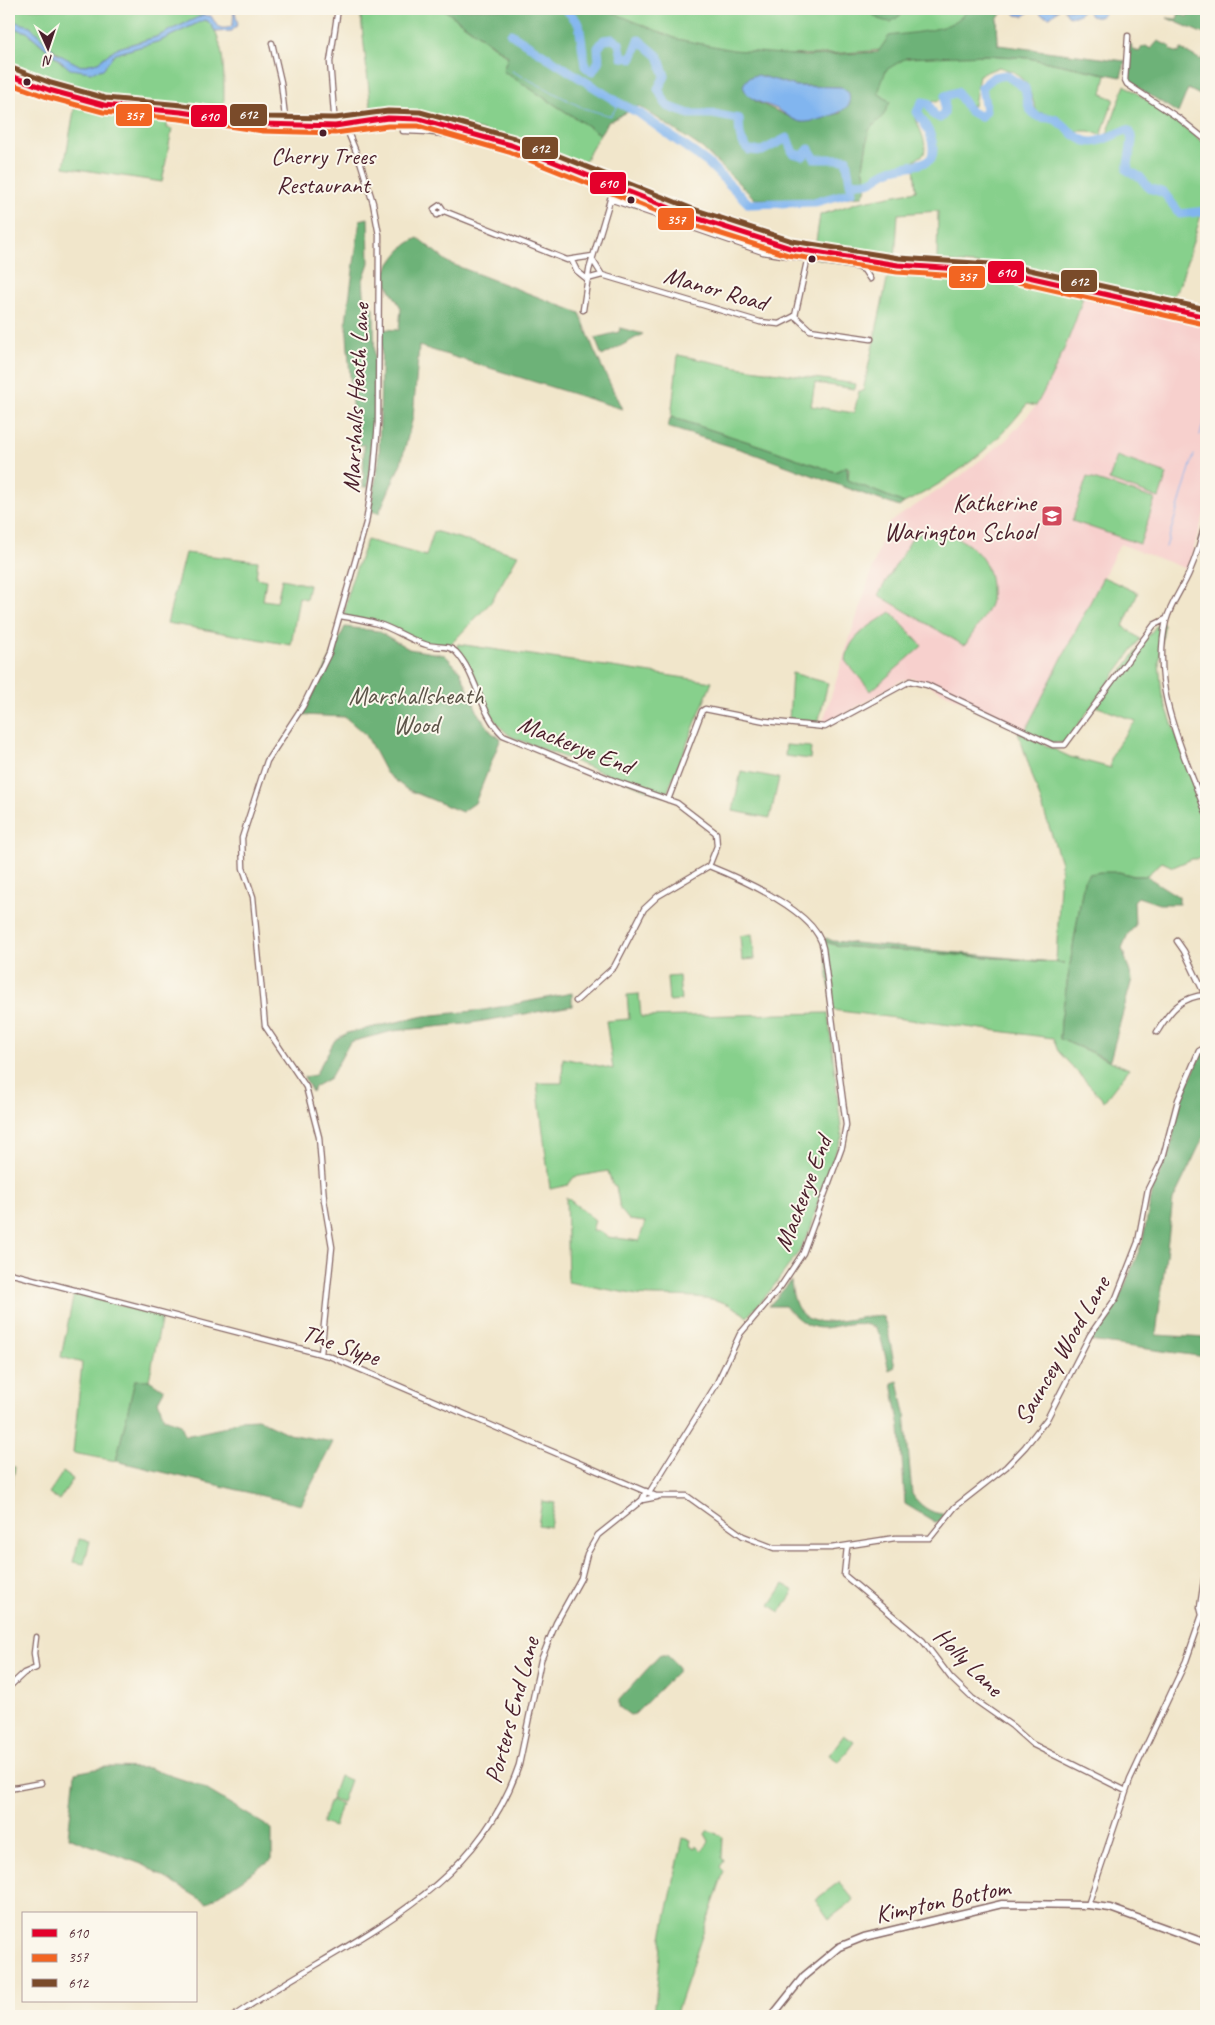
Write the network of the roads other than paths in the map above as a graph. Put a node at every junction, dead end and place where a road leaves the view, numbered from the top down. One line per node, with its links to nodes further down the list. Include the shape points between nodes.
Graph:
1 (338, 9): 8 (street, via 330,62)
2 (1128, 36): 11 (street, via 1127,84)
3 (272, 43): 7 (street)
4 (9, 74): 7 (main road, via 48,90 104,105)
5 (420, 119): 6 (main road, via 388,118); 10 (street); 12 (main road, via 511,145)
6 (345, 125): 8 (main road); 29 (street, Marshalls Heath Lane, via 361,164 380,235 376,458 366,523)
7 (286, 126): 8 (main road)
8 (335, 126)
9 (403, 131): 10 (street)
10 (418, 131): 12 (street, via 453,135 506,150)
11 (1206, 140)
12 (613, 189): 13 (street); 15 (main road, via 769,242)
13 (610, 199): 16 (street); 18 (street, via 763,252)
14 (444, 211): 17 (street)
15 (809, 252): 18 (street); 24 (main road, via 898,265 1006,272)
16 (592, 257): 17 (street); 19 (street); 20 (street)
17 (572, 261): 20 (street, via 577,271)
18 (807, 261): 21 (street, via 864,270); 23 (street)
19 (602, 275): 20 (street); 23 (street, Manor Road, via 760,322 778,324)
20 (587, 279): 22 (street)
21 (870, 280)
22 (582, 310)
23 (795, 316): 25 (street, Manor Road, via 810,330)
24 (1206, 317)
25 (871, 339)
26 (1206, 518): 27 (street)
27 (1199, 546): 28 (street); 30 (street)
28 (1205, 548)
29 (340, 616): 31 (street, Mackerye End, via 379,624 415,642 455,651 491,721 503,735); 40 (street, Marshalls Heath Lane, via 314,687 267,761 242,838 243,868 253,897 265,1026 306,1087 319,1137 332,1247)
30 (1166, 619): 31 (street, via 1154,625 1065,746 1053,745 927,684 910,681 825,727 765,721 705,709); 32 (street, via 1161,655 1165,699)
31 (668, 800): 33 (street, Mackerye End, via 685,808 716,833 717,846)
32 (1206, 813)
33 (709, 866): 36 (street, via 644,908 614,967); 41 (street, Mackerye End, via 774,896 818,932 823,948 845,1134 803,1253 781,1286 740,1334 716,1385)
34 (1177, 941): 35 (street)
35 (1206, 995): 37 (street, via 1190,997 1176,1006)
36 (576, 1001)
37 (1157, 1032)
38 (1206, 1046): 44 (street, Sauncey Wood Lane, via 1199,1051 1178,1100 1162,1161 1148,1189 1138,1242 1116,1298 1090,1335 1047,1419 1006,1467 955,1507 930,1538 895,1538)
39 (9, 1273): 40 (street, The Slype)
40 (321, 1354): 41 (street, The Slype)
41 (648, 1492): 42 (street, Sauncey Wood Lane); 43 (street, Porters End Lane)
42 (658, 1497): 43 (street, Sauncey Wood Lane); 44 (street, Sauncey Wood Lane, via 687,1496 743,1536 774,1548)
43 (642, 1500): 54 (street, Porters End Lane, via 598,1535 587,1554 581,1578 556,1622 541,1660 514,1780 506,1799 470,1854 434,1887 375,1931 284,1982)
44 (847, 1547): 51 (street, Holly Lane, via 844,1575 923,1641 951,1678 972,1698 1016,1728 1032,1744)
45 (1206, 1566): 46 (street, via 1200,1606)
46 (1204, 1614): 51 (street, via 1168,1703 1146,1743)
47 (36, 1637): 48 (street, via 36,1668 24,1673)
48 (9, 1687)
49 (40, 1783): 50 (street)
50 (9, 1789)
51 (1126, 1791): 52 (street)
52 (1088, 1905): 53 (main road, Kimpton Bottom, via 1110,1908); 55 (main road, Kimpton Bottom, via 1002,1904 864,1937 838,1948 816,1964 799,1980)
53 (1206, 1943)
54 (234, 2016)
55 (772, 2016)

